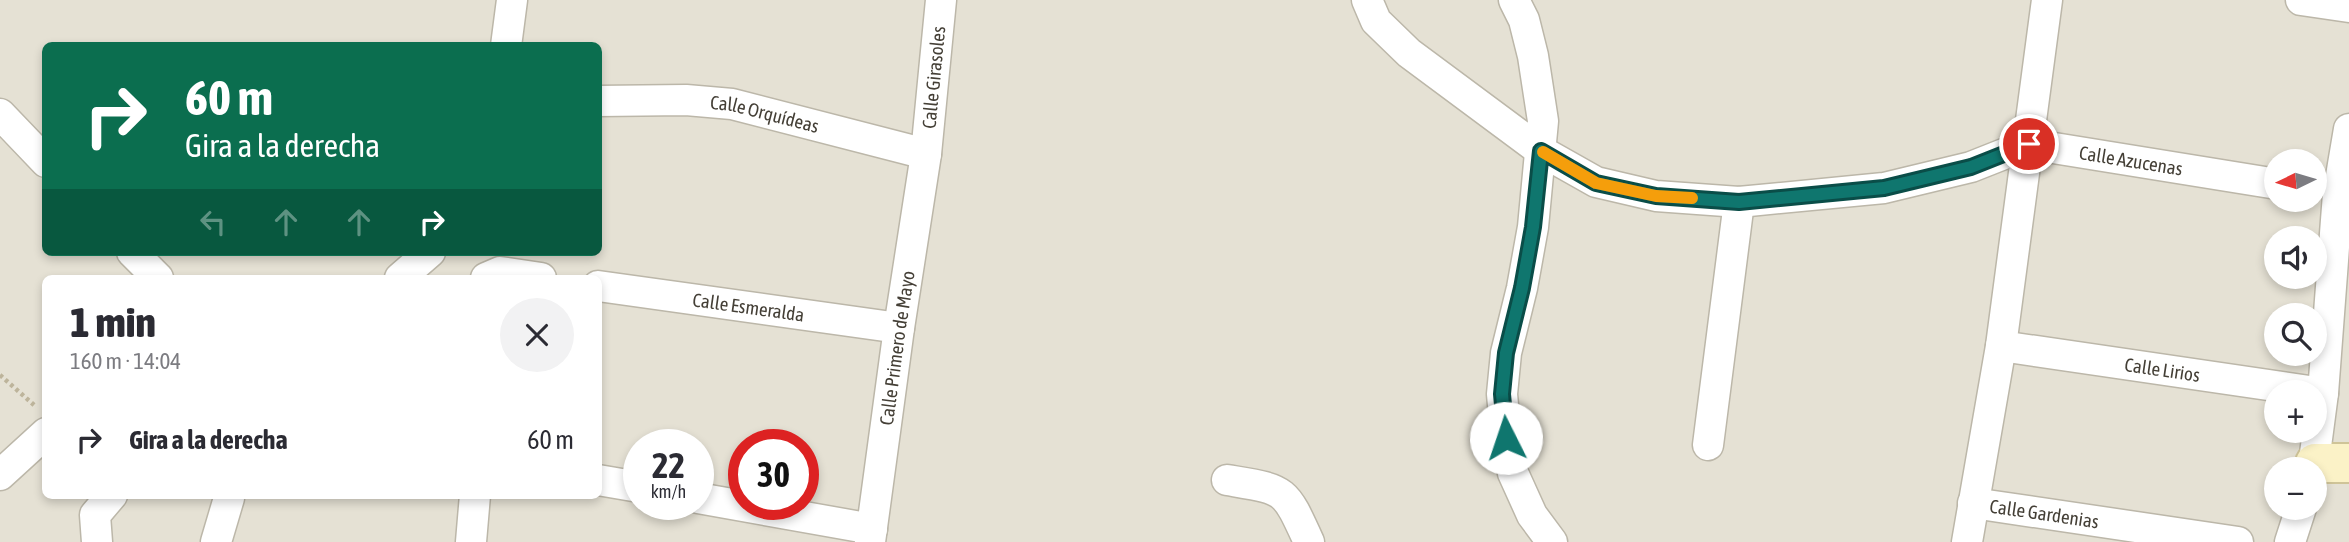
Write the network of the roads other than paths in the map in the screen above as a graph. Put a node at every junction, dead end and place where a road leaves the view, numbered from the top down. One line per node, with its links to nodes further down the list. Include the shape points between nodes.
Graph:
1 (512, 0): 8 (street)
2 (941, 0): 14 (street, Calle Girasoles)
3 (1367, 0): 13 (street, via 1376,20 1409,53)
4 (1514, 0): 13 (street, via 1533,56 1543,121)
5 (2047, 0): 12 (street)
6 (2301, 0): 7 (street)
7 (2349, 7)
8 (507, 42)
9 (602, 101): 14 (street, Calle Orquídeas, via 732,104)
10 (0, 114): 15 (street)
11 (2349, 129): 17 (street)
12 (2029, 144): 16 (street, Calle Azucenas); 18 (street, via 1971,167 1884,188); 27 (street)
13 (1541, 151): 18 (street, via 1596,183 1656,196); 47 (street, via 1533,227 1506,353 1502,394 1513,473 1532,514)
14 (926, 154): 26 (street, Calle Primero de Mayo)
15 (42, 158)
16 (2264, 182)
17 (2334, 193): 28 (street)
18 (1739, 202): 31 (street)
19 (136, 256): 22 (street)
20 (425, 256): 23 (street)
21 (495, 270): 24 (street)
22 (155, 275)
23 (403, 275)
24 (524, 275)
25 (602, 287): 26 (street, Calle Esmeralda)
26 (899, 328): 42 (street, Calle Primero de Mayo)
27 (2001, 346): 29 (street, Calle Lirios); 40 (street)
28 (2324, 380)
29 (2264, 384)
30 (41, 420): 32 (street)
31 (1708, 444)
32 (0, 475)
33 (1227, 480): 46 (street, via 1274,488 1289,499)
34 (602, 481): 35 (street)
35 (623, 484)
36 (109, 499): 43 (street, via 95,515)
37 (229, 499): 44 (street)
38 (475, 499): 45 (street)
39 (714, 502): 42 (street)
40 (1973, 503): 48 (street); 49 (street, Calle Gardenias)
41 (2297, 520): 50 (street)
42 (871, 536)
43 (97, 542)
44 (216, 542)
45 (471, 542)
46 (1309, 542)
47 (1552, 542)
48 (1967, 542)
49 (2238, 542)
50 (2290, 542)

